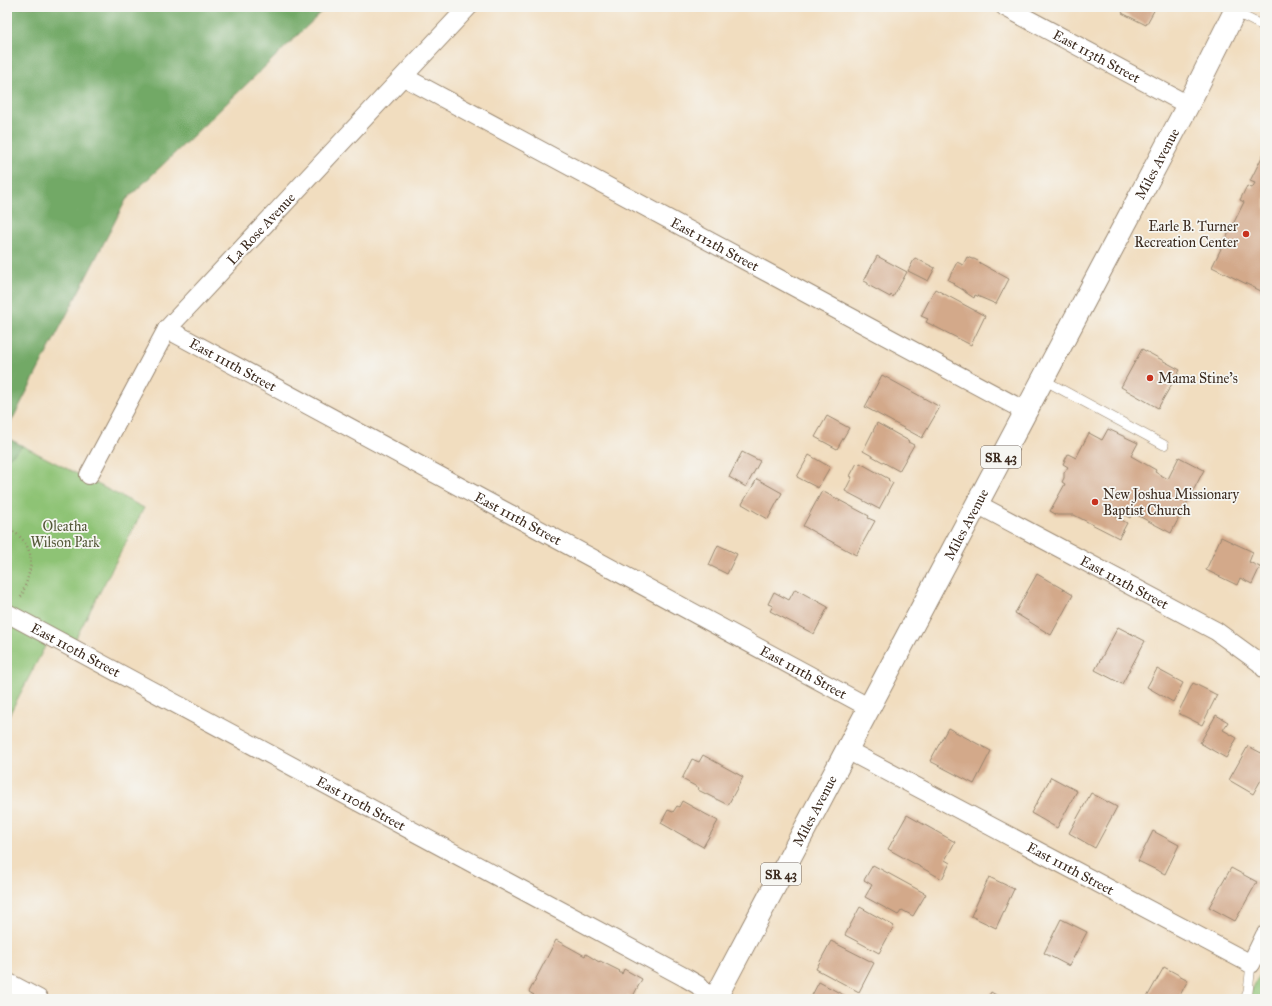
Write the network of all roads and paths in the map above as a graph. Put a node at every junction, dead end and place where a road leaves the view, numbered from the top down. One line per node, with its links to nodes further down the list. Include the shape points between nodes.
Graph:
1 (468, 7): 5 (street, La Rose Avenue)
2 (1005, 7): 6 (street, East 113th Street)
3 (1236, 9): 4 (lane); 6 (main road, Miles Avenue / SR 43)
4 (1265, 27)
5 (404, 77): 7 (street, La Rose Avenue); 9 (street, East 112th Street)
6 (1188, 105): 8 (main road, Miles Avenue / SR 43)
7 (167, 329): 11 (street, La Rose Avenue); 17 (street, East 111th Street)
8 (1042, 379): 9 (main road, Miles Avenue / SR 43); 10 (lane)
9 (1026, 411): 12 (main road, Miles Avenue / SR 43)
10 (1164, 445)
11 (89, 475)
12 (977, 504): 16 (street, East 112th Street, via 1216,631); 17 (main road, Miles Avenue / SR 43)
13 (7, 527): 14 (path, via 29,548 32,563)
14 (22, 595)
15 (7, 613): 23 (street, East 110th Street, via 698,984)
16 (1265, 669)
17 (870, 708): 18 (main road, Miles Avenue / SR 43)
18 (848, 750): 20 (street, East 111th Street); 24 (main road, Miles Avenue / SR 43)
19 (1265, 935): 20 (street)
20 (1251, 964): 25 (lane)
21 (7, 982): 22 (street)
22 (39, 999)
23 (711, 999)
24 (715, 999)
25 (1245, 999)

